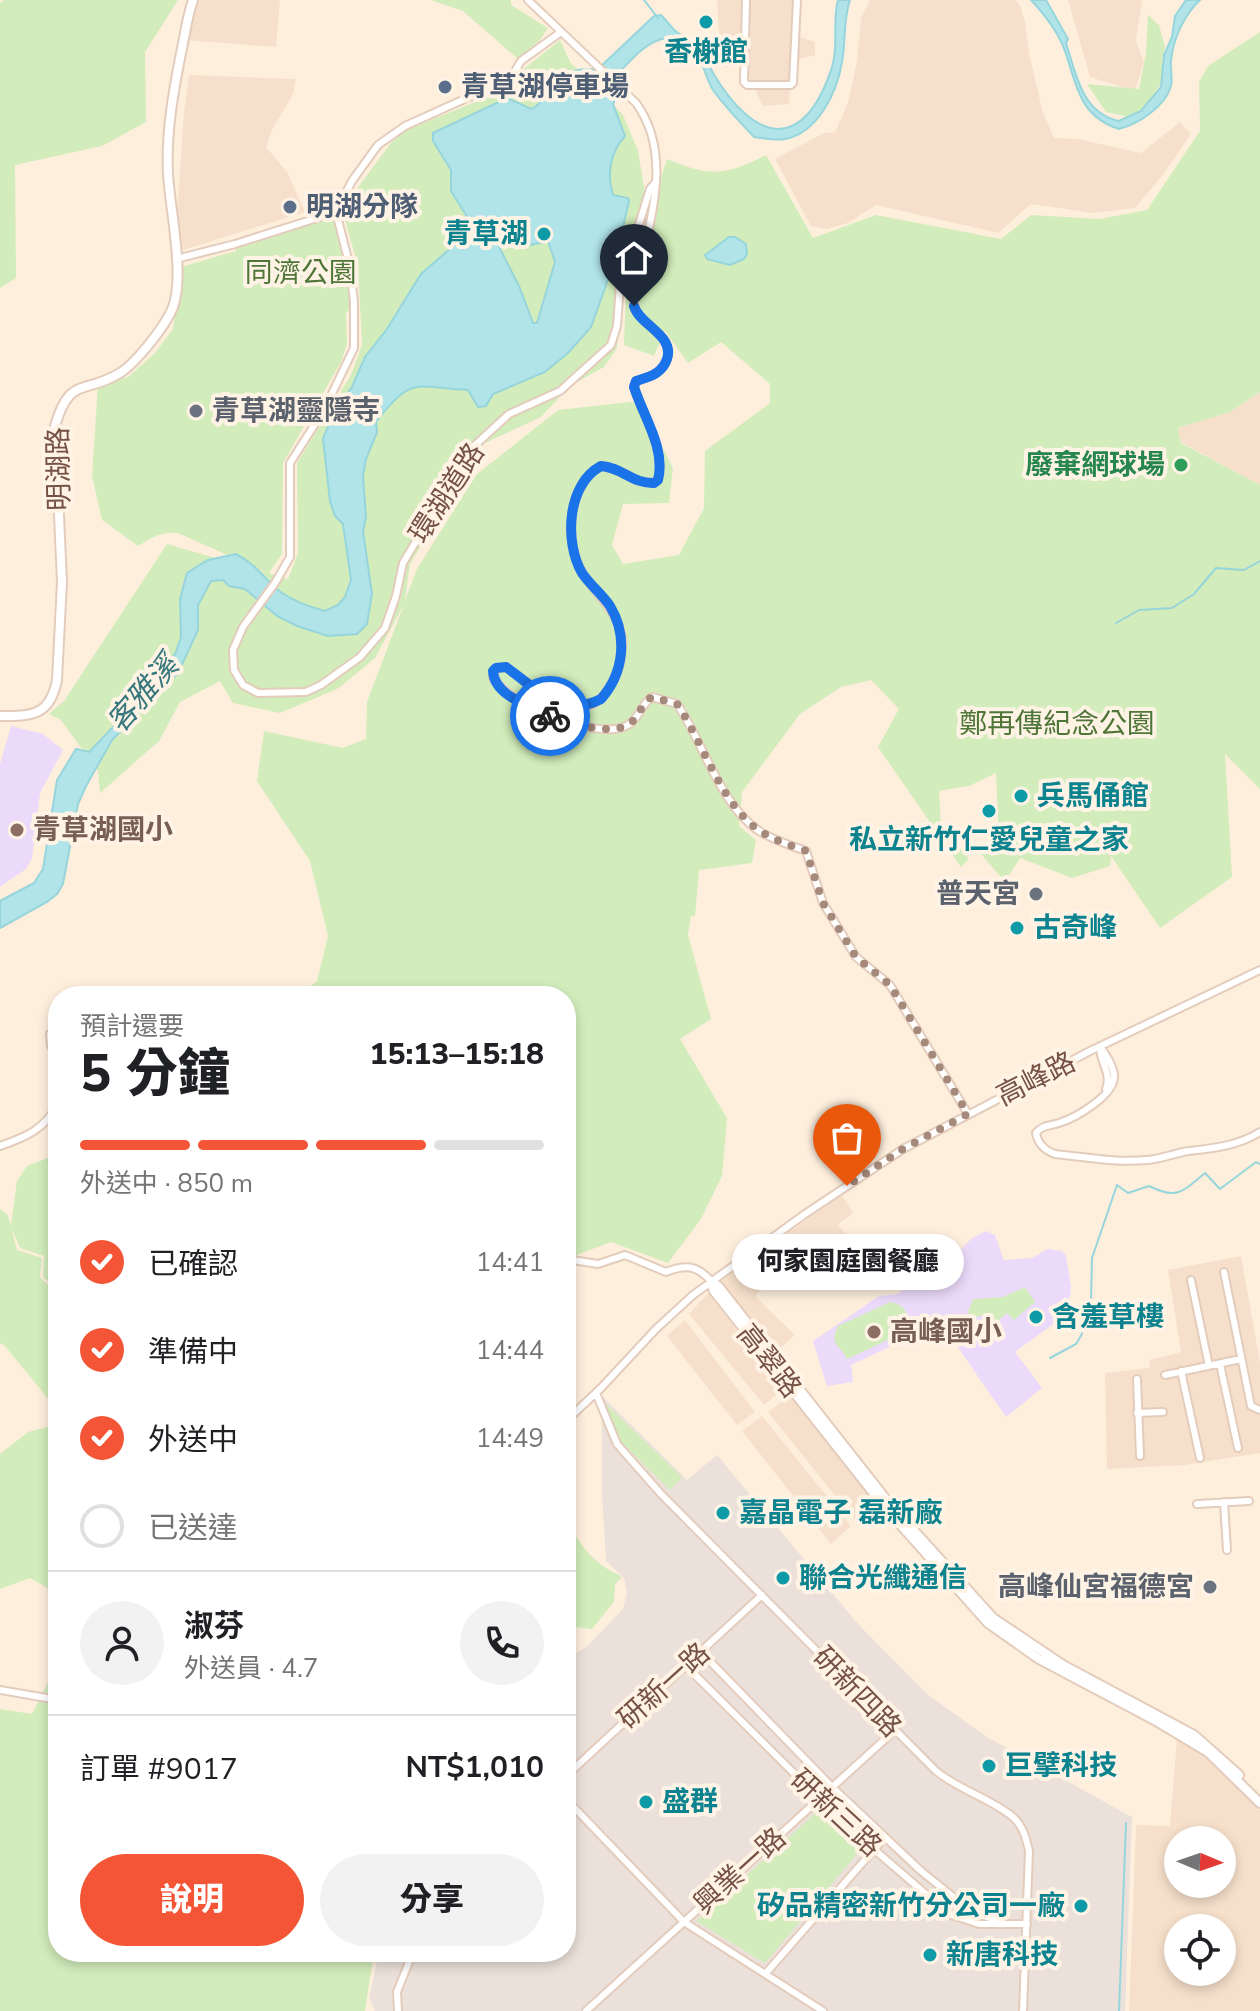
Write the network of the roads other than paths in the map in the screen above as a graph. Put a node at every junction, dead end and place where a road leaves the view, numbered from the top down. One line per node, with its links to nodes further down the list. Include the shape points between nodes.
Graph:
1 (193, 0): 8 (street, 明湖路, via 167,130)
2 (528, 0): 5 (street)
3 (746, 0): 4 (street, via 747,85 793,83)
4 (797, 0)
5 (561, 32): 6 (street, 環湖道路, via 645,115 654,148); 7 (street, via 521,61 511,78 405,126 378,145)
6 (655, 183): 7 (street, 環湖道路, via 620,285 611,345 560,391 509,414 472,448 403,563 385,628 360,657 306,692 258,693 243,685 234,670 233,650 290,557 290,463 354,348 350,267); 12 (street, via 634,306 636,315 662,337 668,356 656,373 634,387 656,444 660,474 649,484 601,466 578,493 572,516 577,563 617,620 622,640 619,664 601,699 578,706 552,701 506,667 496,668 493,678 511,697 588,728 628,726 652,697 677,704 746,819 762,833 806,851 823,903 856,957 890,985)
7 (336, 212): 8 (street)
8 (176, 259): 9 (street, 明湖路, via 174,306 165,323 121,372 84,385 61,406 55,426 62,560 57,680 54,693 38,712)
9 (0, 716)
10 (1260, 970): 11 (street, 高峰路)
11 (1100, 1047): 12 (street, 高峰路); 14 (street, via 1109,1076 1102,1097 1061,1123 1040,1128 1037,1139 1047,1151 1146,1160 1216,1149)
12 (968, 1114): 19 (street, 高峰路, via 881,1164)
13 (48, 1122): 15 (street)
14 (1260, 1132)
15 (0, 1146)
16 (576, 1261): 19 (street, via 598,1264 625,1255 666,1272 693,1267)
17 (1224, 1272): 20 (street)
18 (1191, 1280): 22 (street)
19 (711, 1281): 26 (street, 高峰路); 48 (street, 高翠路, via 888,1502 993,1618 1063,1665 1194,1735); 50 (street, 高翠路, via 883,1505 988,1623 1039,1659 1208,1752)
20 (1241, 1359): 21 (street); 27 (street, via 1251,1406)
21 (1220, 1364): 22 (street); 31 (street)
22 (1209, 1366): 23 (street)
23 (1181, 1371): 24 (street); 33 (street)
24 (1165, 1375)
25 (1137, 1379): 30 (street)
26 (596, 1393): 28 (street, 高峰路); 38 (street, 研新四路, via 617,1444)
27 (1260, 1410)
28 (576, 1412)
29 (1163, 1412): 30 (street)
30 (1137, 1413): 32 (street)
31 (1238, 1448)
32 (1140, 1456)
33 (1200, 1458)
34 (1249, 1501): 35 (street)
35 (1224, 1502): 36 (street); 37 (street)
36 (1197, 1504)
37 (1227, 1550)
38 (762, 1595): 39 (street, 研新一路); 44 (street, 研新四路)
39 (701, 1652): 40 (street, 研新一路); 43 (street, 研新三路)
40 (686, 1666): 45 (street, 研新三路); 46 (street, 研新一路)
41 (0, 1690): 42 (street)
42 (48, 1698)
43 (768, 1722): 45 (street); 47 (street, 研新三路)
44 (894, 1731): 47 (street, 興業一路); 56 (street, 研新四路, via 953,1785 1014,1818 1029,1851)
45 (753, 1734): 49 (street, 研新三路)
46 (576, 1767)
47 (833, 1788): 49 (street, 興業一路); 52 (street, 研新三路)
48 (1260, 1795)
49 (820, 1800): 53 (street, 研新三路); 54 (street, 興業一路)
50 (1260, 1803)
51 (576, 1809): 54 (street)
52 (884, 1838): 53 (street); 55 (street, 研新三路, via 972,1912)
53 (873, 1850): 55 (street, 研新三路, via 949,1914 968,1923); 58 (street)
54 (684, 1922): 58 (street); 60 (street, 興業一路)
55 (1006, 1923): 56 (street, 研新三路)
56 (1027, 1924): 62 (street, 研新四路)
57 (409, 1962): 59 (street, via 397,1992)
58 (766, 1973): 61 (street)
59 (398, 2011)
60 (586, 2011)
61 (823, 2011)
62 (1023, 2011)

